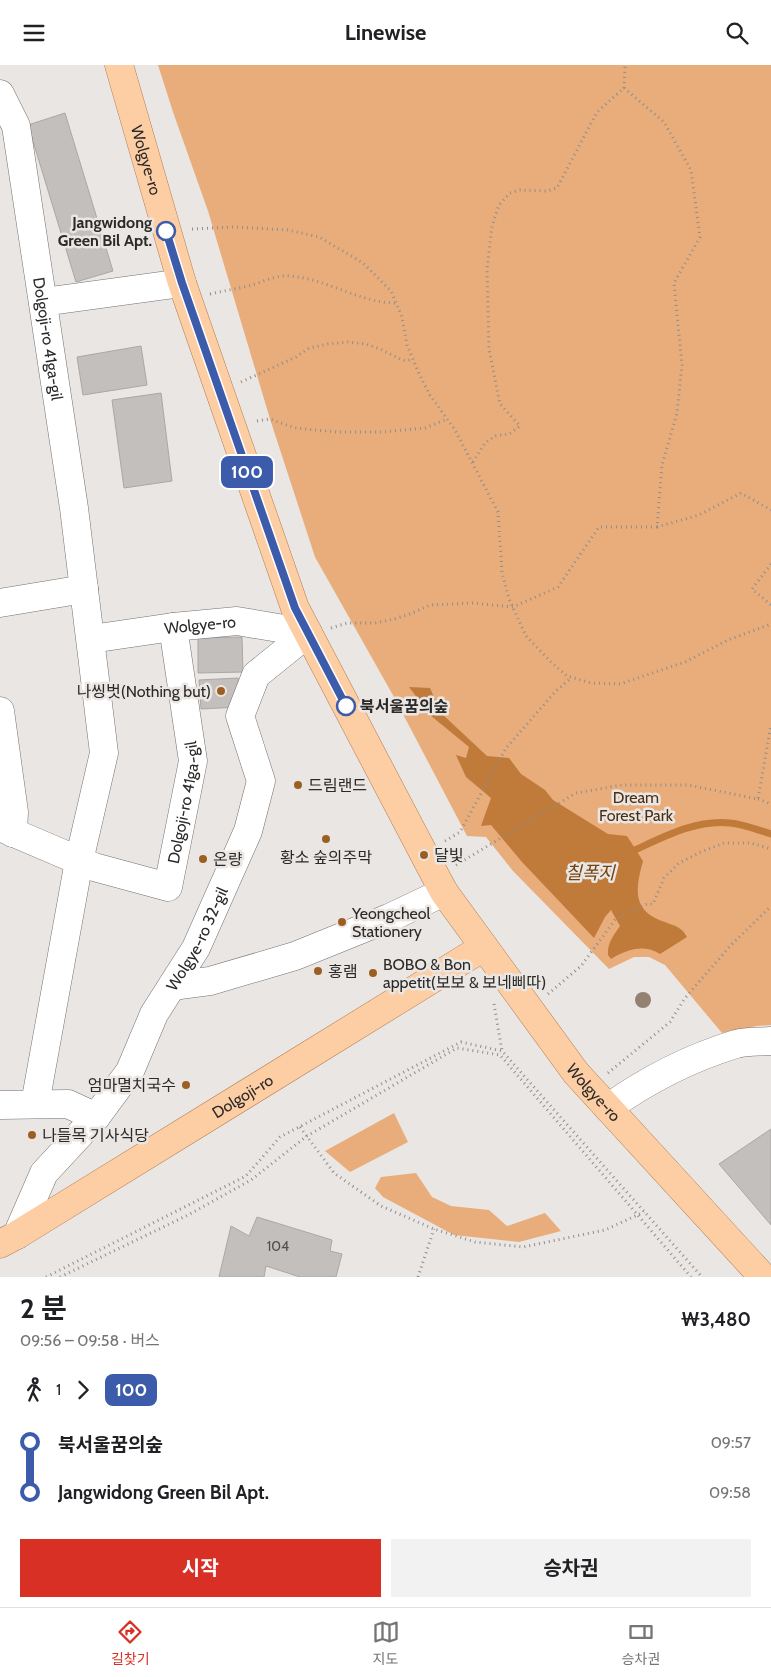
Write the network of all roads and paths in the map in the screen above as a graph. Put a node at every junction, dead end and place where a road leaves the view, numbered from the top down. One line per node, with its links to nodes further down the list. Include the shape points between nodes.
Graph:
1 (118, 65): 5 (main road, Wolgye-ro)
2 (625, 65): 3 (path)
3 (624, 88): 13 (path, via 597,112 557,188 520,190 510,193 499,205 492,226 487,269 489,349 500,404 520,426 485,443); 15 (path, via 664,122 691,170 700,237 674,283 682,365 677,413 662,465)
4 (0, 94): 7 (street, Dolgoji-ro 41ga-gil, via 16,127)
5 (166, 231): 6 (main road, Wolgye-ro); 8 (path, via 244,228 288,230 320,237 363,263 390,291)
6 (184, 291): 7 (street); 8 (path, via 248,286 288,276 325,284 371,300); 10 (main road, Wolgye-ro)
7 (43, 302): 17 (street, Dolgoji-ro 41ga-gil)
8 (396, 303): 9 (path)
9 (413, 359): 10 (path, via 406,361 366,344 328,344 309,349); 11 (path, via 430,395)
10 (219, 390): 12 (main road, Wolgye-ro)
11 (447, 419): 12 (path, via 425,428 383,432 295,428 270,419); 13 (path)
12 (231, 425): 23 (main road, Wolgye-ro, via 295,608)
13 (473, 463): 20 (path, via 498,512 502,572)
14 (771, 510): 15 (path, via 741,493 699,515)
15 (657, 527): 20 (path, via 600,527 558,587)
16 (771, 564): 19 (path, via 752,589)
17 (84, 589): 18 (street); 24 (street, Dolgoji-ro 41ga-gil)
18 (0, 603)
19 (771, 605)
20 (513, 607): 23 (path, via 472,603 430,605 375,623 347,623); 25 (path, via 526,635 551,662)
21 (771, 624): 25 (path, via 728,640 685,662 620,685)
22 (173, 627): 23 (street, Wolgye-ro, via 237,621); 24 (street, Wolgye-ro); 32 (street, Dolgoji-ro 41ga-gil, via 193,761 168,887)
23 (310, 637): 33 (main road, Wolgye-ro); 36 (street, Wolgye-ro 32-gil, via 256,675 240,716 261,781 248,831 196,948)
24 (90, 639): 32 (street, Dolgoji-ro 41ga-gil, via 104,753)
25 (572, 678): 33 (path, via 556,691 506,748)
26 (0, 711): 30 (street, via 14,812)
27 (771, 725): 28 (path)
28 (758, 799): 29 (path); 33 (path, via 688,785 622,785 576,793)
29 (771, 804)
30 (7, 830): 32 (street)
31 (771, 849): 37 (path, via 751,843 724,843 679,863 664,878 653,905 628,912 615,920 581,967)
32 (79, 861): 40 (street, Dolgoji-ro 41ga-gil)
33 (435, 875): 35 (main road, Wolgye-ro); 36 (street, via 389,918 295,956 210,981)
34 (771, 906): 39 (path, via 731,945 685,998 670,1022)
35 (484, 947): 37 (main road, Wolgye-ro); 48 (main road, Dolgoji-ro)
36 (172, 986): 42 (street, Wolgye-ro 32-gil, via 154,1014 130,1071)
37 (529, 1009): 39 (main road, Wolgye-ro, via 576,1073)
38 (771, 1041): 39 (street, via 738,1044 681,1064 636,1088)
39 (599, 1098): 54 (main road, Wolgye-ro)
40 (35, 1104): 41 (street); 42 (street, via 68,1104)
41 (0, 1105)
42 (96, 1117): 48 (street, Wolgye-ro 32-gil, via 44,1173)
43 (300, 1127): 44 (path); 45 (path, via 461,1042 502,1051); 49 (path, via 280,1137 246,1176)
44 (307, 1136): 46 (path, via 457,1048 500,1055); 47 (path, via 334,1173 382,1206); 50 (path, via 251,1179 188,1215)
45 (644, 1212): 46 (path); 53 (path)
46 (638, 1215): 47 (path, via 606,1230 523,1247 474,1242); 52 (path)
47 (434, 1229): 51 (path)
48 (9, 1240)
49 (46, 1277)
50 (60, 1277)
51 (418, 1277)
52 (691, 1277)
53 (702, 1277)
54 (763, 1277)

